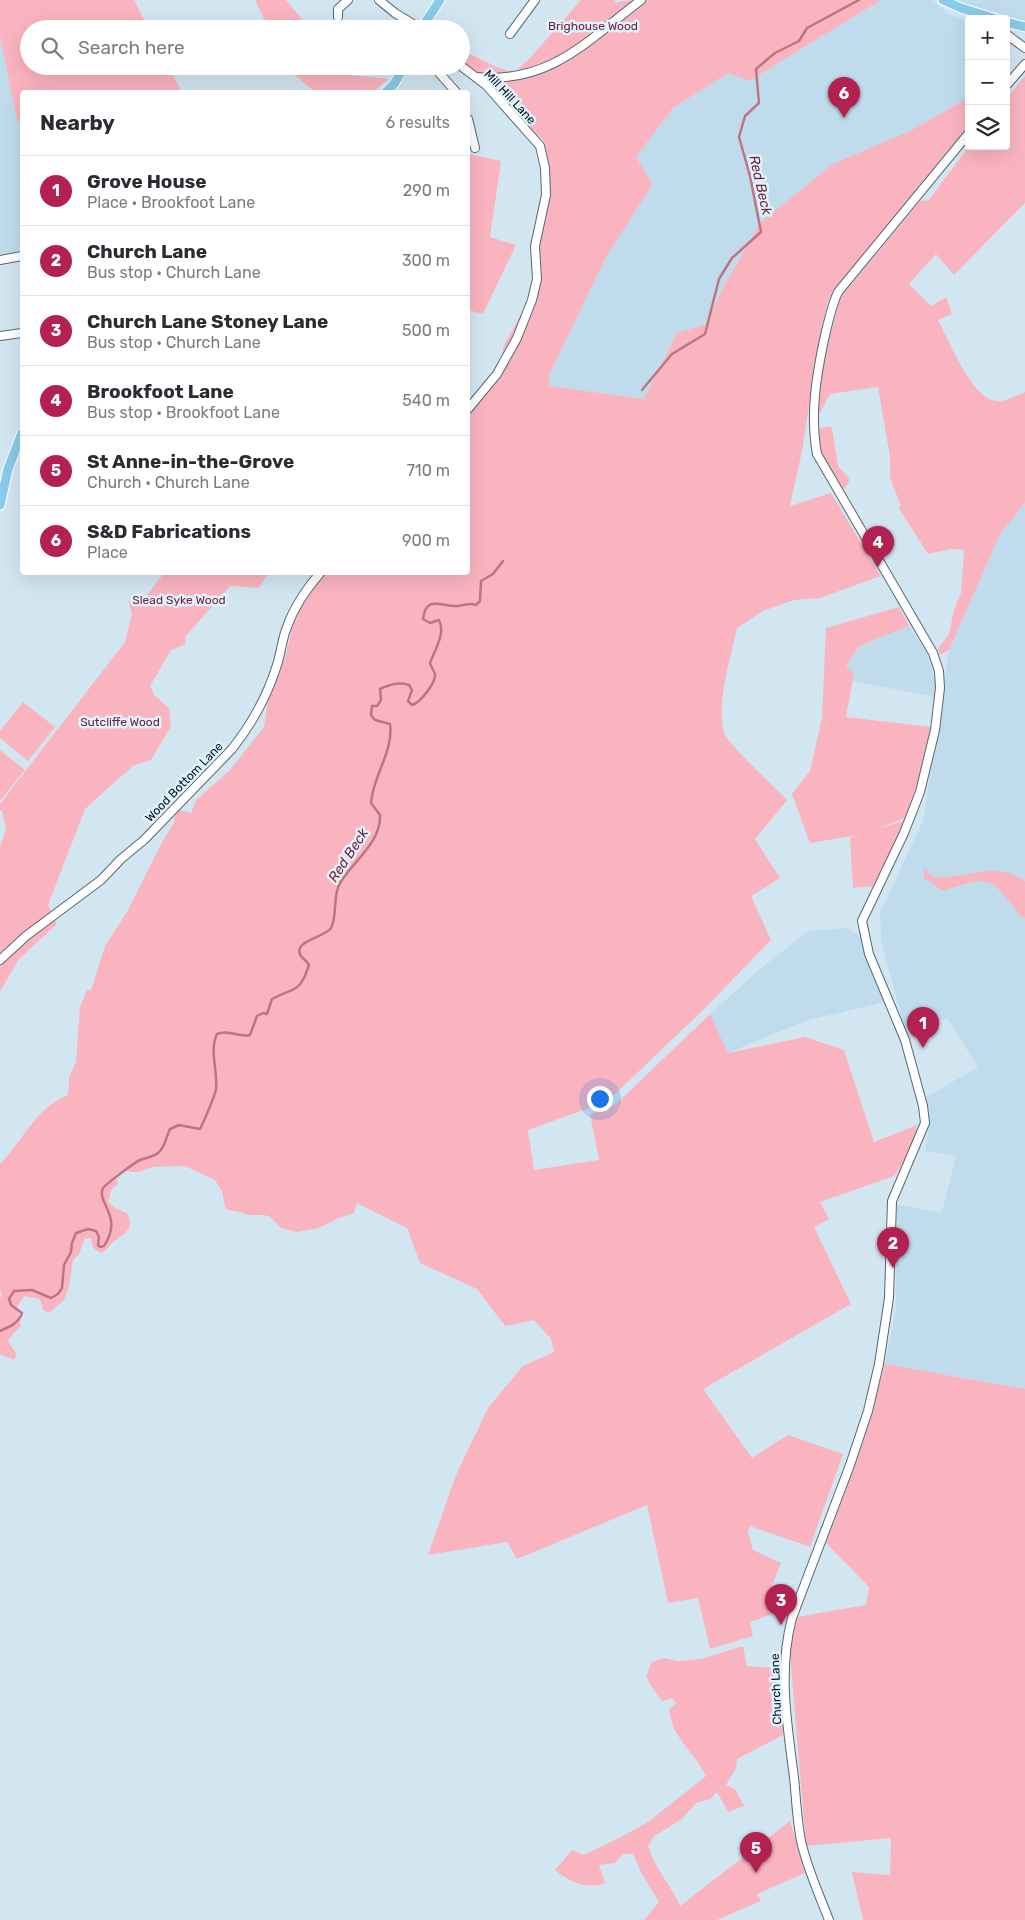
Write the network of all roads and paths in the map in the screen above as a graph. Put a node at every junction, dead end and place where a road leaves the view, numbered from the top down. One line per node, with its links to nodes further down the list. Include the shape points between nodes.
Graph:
1 (348, 0): 7 (street)
2 (379, 0): 9 (street)
3 (440, 0): 10 (main road)
4 (535, 0): 13 (street)
5 (641, 0): 20 (street, via 588,42 552,65 515,76)
6 (943, 0): 8 (main road)
7 (335, 11)
8 (980, 15)
9 (406, 20)
10 (427, 20)
11 (1010, 23): 12 (main road)
12 (1025, 27)
13 (510, 34)
14 (1010, 37): 15 (street)
15 (1025, 48)
16 (1025, 64): 21 (street)
17 (470, 73): 20 (street, Mill Hill Lane)
18 (400, 75): 22 (main road)
19 (441, 75): 23 (street)
20 (476, 77): 31 (street, Mill Hill Lane, via 540,146 546,195 535,246 537,279 532,300 517,338 496,374)
21 (1010, 81)
22 (388, 90)
23 (454, 90)
24 (470, 127): 26 (street)
25 (965, 138): 36 (street, Church Lane, via 838,292 831,306 816,380 813,434 817,454 933,653 940,688 935,730 920,792 862,921 868,954 905,1040 925,1123 892,1202 890,1298 868,1411 792,1618 784,1662 786,1714 801,1841)
26 (475, 148)
27 (20, 256): 28 (street)
28 (0, 260)
29 (20, 333): 30 (street)
30 (0, 336)
31 (470, 406)
32 (20, 438): 33 (main road, via 8,469)
33 (0, 505)
34 (318, 575): 35 (street, Wood Bottom Lane, via 292,613 277,666 258,708 232,749 101,880 26,936)
35 (0, 960)
36 (829, 1920)

